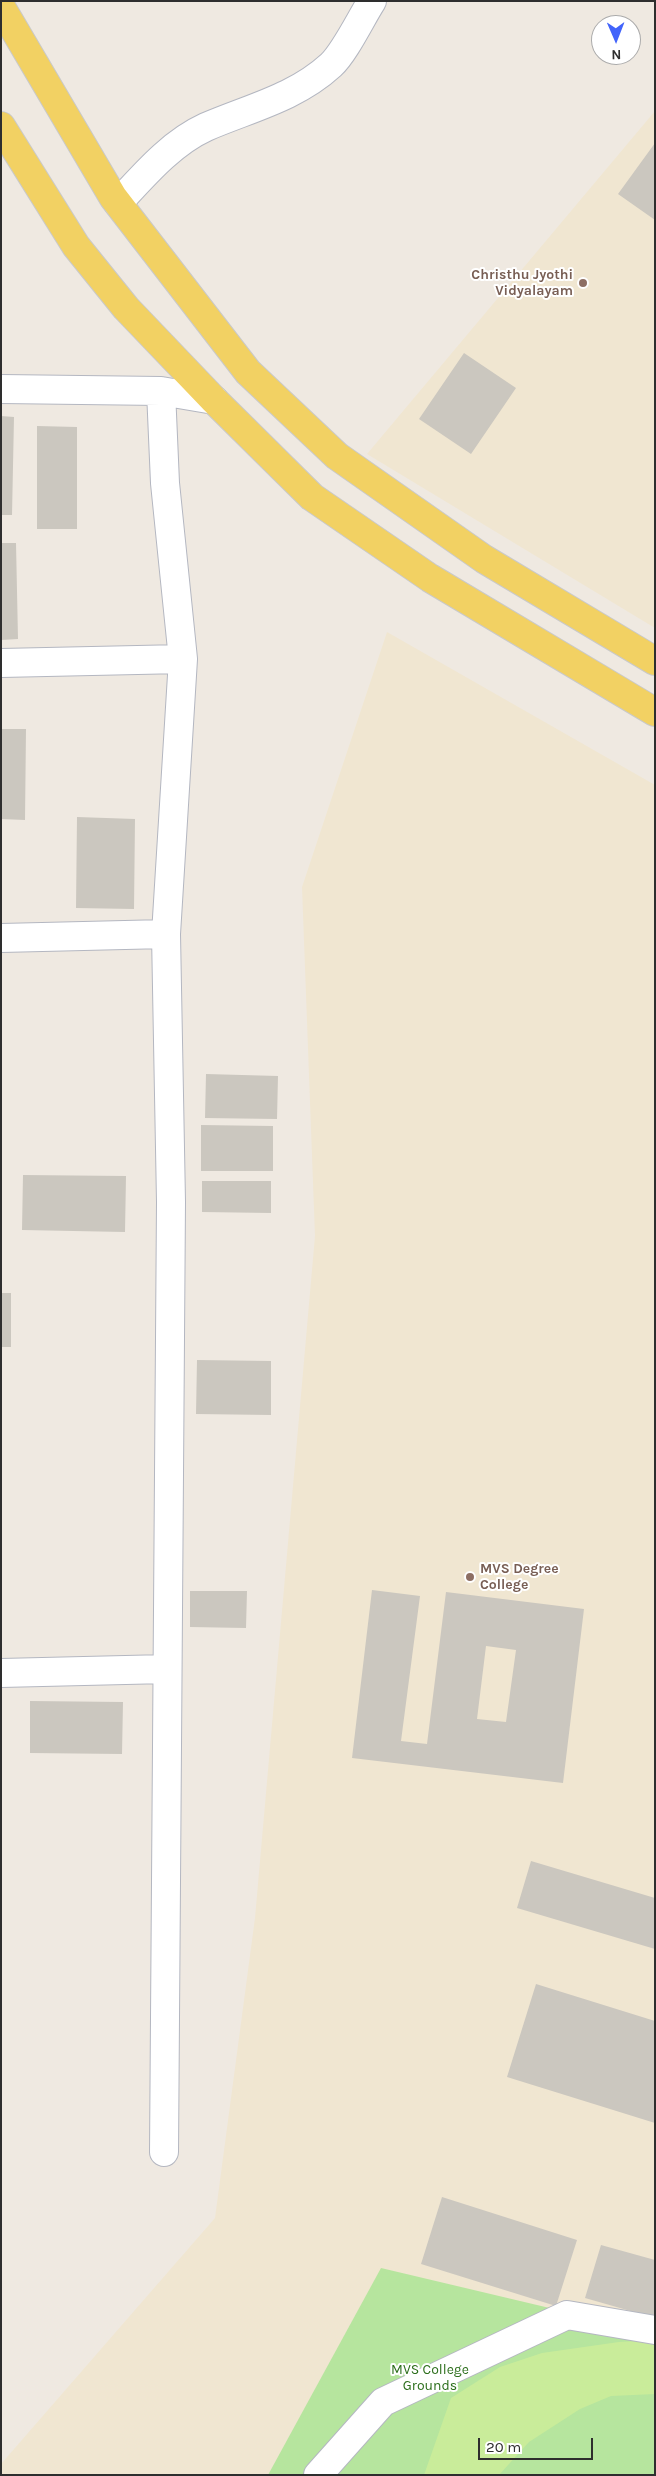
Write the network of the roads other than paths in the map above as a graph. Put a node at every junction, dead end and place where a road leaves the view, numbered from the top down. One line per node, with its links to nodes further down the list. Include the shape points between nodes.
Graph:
1 (372, 1): 4 (street, via 333,63 308,84 204,128 164,155)
2 (1, 7): 4 (main road)
3 (1, 126): 7 (main road, via 76,246 126,308)
4 (118, 203): 9 (main road, via 248,372 337,456 484,558)
5 (1, 389): 6 (street)
6 (161, 391): 7 (street); 8 (street, via 165,483)
7 (214, 400): 11 (main road, via 312,497 430,578)
8 (183, 659): 10 (street); 12 (street)
9 (655, 661)
10 (1, 663)
11 (655, 712)
12 (166, 934): 13 (street); 14 (street, via 171,1202)
13 (1, 938)
14 (167, 1669): 15 (street); 16 (street)
15 (1, 1674)
16 (164, 2152)
17 (655, 2330): 18 (street, via 567,2314 383,2402)
18 (318, 2475)

